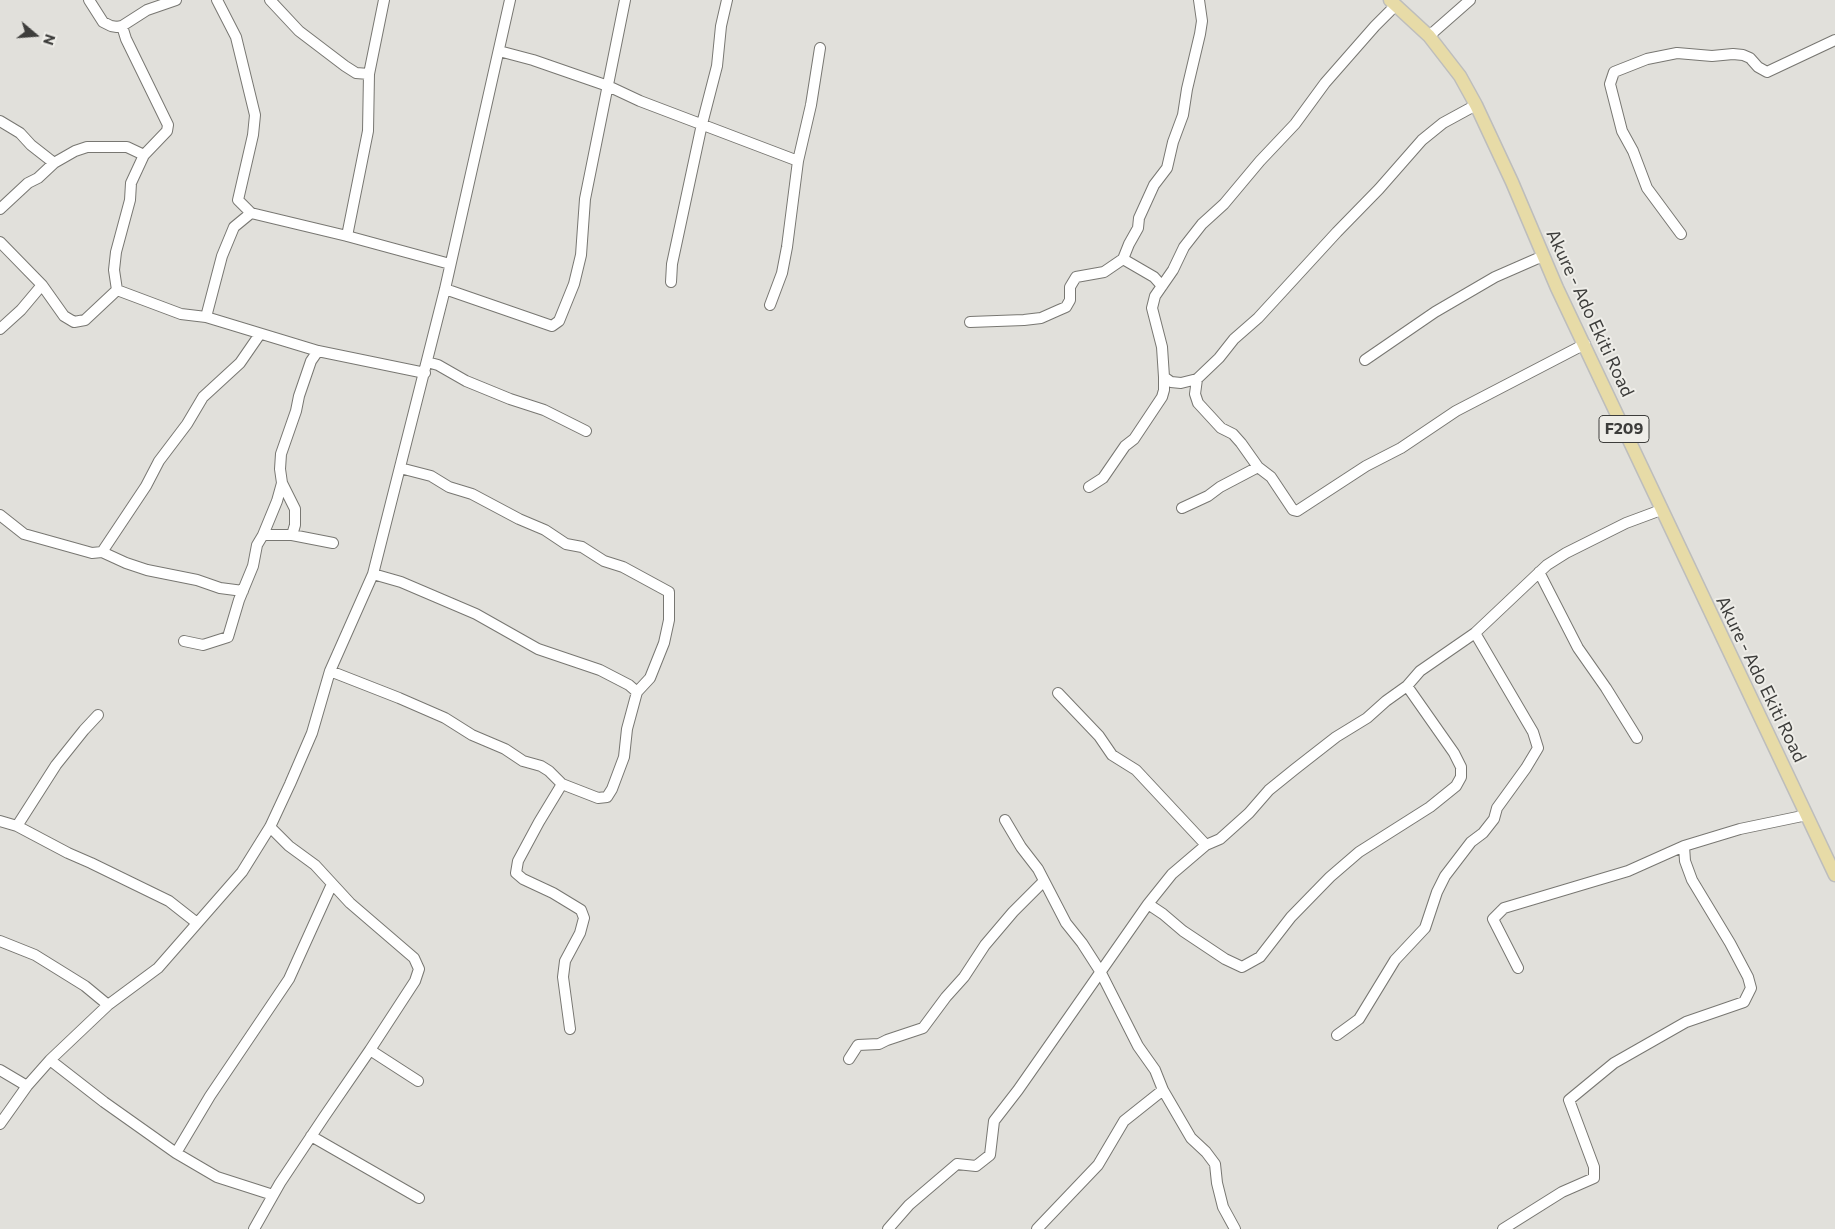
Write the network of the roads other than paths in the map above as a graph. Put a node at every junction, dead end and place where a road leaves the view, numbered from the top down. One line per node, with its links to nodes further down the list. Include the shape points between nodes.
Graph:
1 (89, 0): 12 (street, via 103,22)
2 (176, 0): 12 (street, via 148,10)
3 (216, 0): 26 (street, via 236,37 255,115 238,200)
4 (270, 0): 17 (street, via 299,30 345,66 356,73)
5 (384, 0): 17 (street)
6 (510, 0): 16 (street)
7 (625, 0): 18 (street)
8 (727, 0): 21 (street, via 717,66)
9 (1199, 0): 31 (street, via 1202,22 1183,115 1167,168 1154,185)
10 (1470, 0): 13 (street)
11 (1392, 3): 13 (main road, Akure - Ado Ekiti Road / F209); 35 (street, via 1295,124 1202,224 1184,247)
12 (122, 26): 22 (street, via 168,125)
13 (1428, 36): 19 (main road, Akure - Ado Ekiti Road / F209, via 1460,76)
14 (1835, 40): 27 (street, via 1768,72 1743,55 1677,53 1614,72 1610,84 1622,131 1647,188)
15 (820, 48): 23 (street)
16 (499, 51): 18 (street); 32 (street)
17 (369, 74): 28 (street, via 368,131)
18 (608, 86): 21 (street); 36 (street, via 585,199 581,255 574,284 559,321 552,326)
19 (1476, 105): 30 (main road, Akure - Ado Ekiti Road / F209); 49 (street, via 1443,123 1422,140 1258,318)
20 (0, 122): 24 (street, via 20,133)
21 (702, 124): 23 (street); 33 (street)
22 (144, 155): 24 (street, via 127,147 87,148 74,151); 37 (street, via 131,183 130,200 116,252)
23 (798, 161): 38 (street, via 782,273)
24 (54, 163): 25 (street)
25 (0, 208)
26 (251, 213): 28 (street); 39 (street, via 234,227 222,256)
27 (1681, 234)
28 (347, 236): 32 (street)
29 (0, 242): 34 (street)
30 (1543, 256): 43 (main road, Akure - Ado Ekiti Road / F209); 45 (street, via 1496,277 1435,312)
31 (1123, 259): 35 (street, via 1154,276); 40 (street, via 1104,272 1076,277 1066,306 1041,318)
32 (450, 264): 36 (street)
33 (671, 282)
34 (42, 285): 37 (street, via 64,316 74,322 85,320); 41 (street)
35 (1162, 286): 48 (street, via 1152,308 1162,347)
36 (445, 289): 46 (street)
37 (117, 290): 39 (street, via 181,314)
38 (770, 305)
39 (206, 317): 42 (street)
40 (970, 322)
41 (0, 329)
42 (260, 334): 44 (street); 63 (street, via 240,363 203,397)
43 (1585, 344): 53 (street, via 1456,411 1297,511 1292,510 1271,478); 58 (main road, Akure - Ado Ekiti Road / F209)
44 (318, 351): 47 (street); 55 (street, via 311,361 281,454)
45 (1365, 360)
46 (427, 362): 47 (street); 52 (street, via 492,392 544,410)
47 (424, 373): 54 (street)
48 (1164, 377): 50 (street); 51 (street)
49 (1197, 379): 50 (street); 53 (street, via 1198,403 1221,428 1233,434)
50 (1181, 383): 51 (street)
51 (1162, 397): 56 (street, via 1103,478)
52 (586, 431)
53 (1258, 467): 57 (street)
54 (400, 468): 65 (street); 71 (street, via 430,476 449,487 472,494 566,544 582,547 604,562 623,567 668,592 669,620 664,643 650,678)
55 (282, 484): 60 (street); 61 (street, via 295,509)
56 (1089, 487)
57 (1182, 508)
58 (1661, 510): 64 (street, via 1626,523 1566,553); 76 (main road, Akure - Ado Ekiti Road / F209)
59 (0, 515): 63 (street, via 24,534 92,553)
60 (263, 535): 61 (street); 66 (street)
61 (292, 535): 62 (street)
62 (333, 543)
63 (102, 552): 66 (street, via 147,570)
64 (1539, 572): 67 (street); 74 (street, via 1578,648)
65 (373, 574): 69 (street); 71 (street, via 401,582 476,614 538,649 600,670)
66 (243, 592): 68 (street, via 228,637 203,645)
67 (1475, 633): 70 (street, via 1420,671); 93 (street, via 1533,732 1538,748 1497,808 1494,820 1471,842 1445,876 1425,928 1395,960 1359,1019)
68 (184, 641)
69 (330, 671): 75 (street, via 445,718 472,735 505,748 523,761 541,766); 80 (street, via 312,733)
70 (1407, 686): 81 (street, via 1368,718 1336,737 1269,790 1220,839); 86 (street, via 1454,753 1461,767 1461,777 1456,786 1430,807 1359,852 1330,877 1291,917 1260,957 1242,967 1190,936)
71 (637, 692): 75 (street, via 627,728 624,757 607,797 598,798)
72 (1058, 693): 81 (street, via 1112,754 1136,770)
73 (98, 715): 79 (street, via 56,765)
74 (1637, 738)
75 (562, 784): 92 (street, via 522,853 516,873 581,910 584,918 580,934 565,961 563,977)
76 (1807, 815): 82 (street, via 1740,829); 83 (main road, Akure - Ado Ekiti Road / F209)
77 (1005, 820): 84 (street)
78 (0, 821): 79 (street)
79 (17, 826): 87 (street, via 169,901)
80 (270, 827): 85 (street); 87 (street, via 242,872)
81 (1206, 845): 86 (street, via 1172,874)
82 (1684, 846): 89 (street, via 1628,871 1504,908 1493,918); 110 (street, via 1692,880 1730,943 1751,988 1744,1002 1686,1022 1614,1064 1570,1100 1594,1167 1594,1178 1562,1192)
83 (1835, 875)
84 (1044, 881): 90 (street, via 1066,924); 95 (street, via 985,945 923,1028 879,1044 858,1045)
85 (332, 884): 94 (street, via 414,958 420,969); 103 (street, via 289,980 210,1096)
86 (1148, 904): 90 (street)
87 (197, 923): 91 (street, via 158,968)
88 (0, 941): 91 (street, via 35,956)
89 (1518, 968)
90 (1100, 971): 100 (street); 107 (street, via 994,1121 990,1154 976,1166 957,1164 909,1204)
91 (108, 1005): 96 (street)
92 (570, 1029)
93 (1337, 1035)
94 (370, 1050): 98 (street); 102 (street)
95 (849, 1059)
96 (50, 1060): 99 (street); 103 (street)
97 (0, 1070): 99 (street)
98 (418, 1081)
99 (27, 1086): 101 (street)
100 (1163, 1090): 108 (street, via 1124,1121 1098,1164); 109 (street, via 1191,1138 1215,1164 1223,1207)
101 (0, 1124)
102 (311, 1136): 104 (street); 105 (street)
103 (176, 1153): 104 (street, via 217,1178)
104 (272, 1195): 106 (street)
105 (419, 1198)
106 (257, 1228)
107 (888, 1229)
108 (1037, 1229)
109 (1235, 1229)
110 (1502, 1229)

